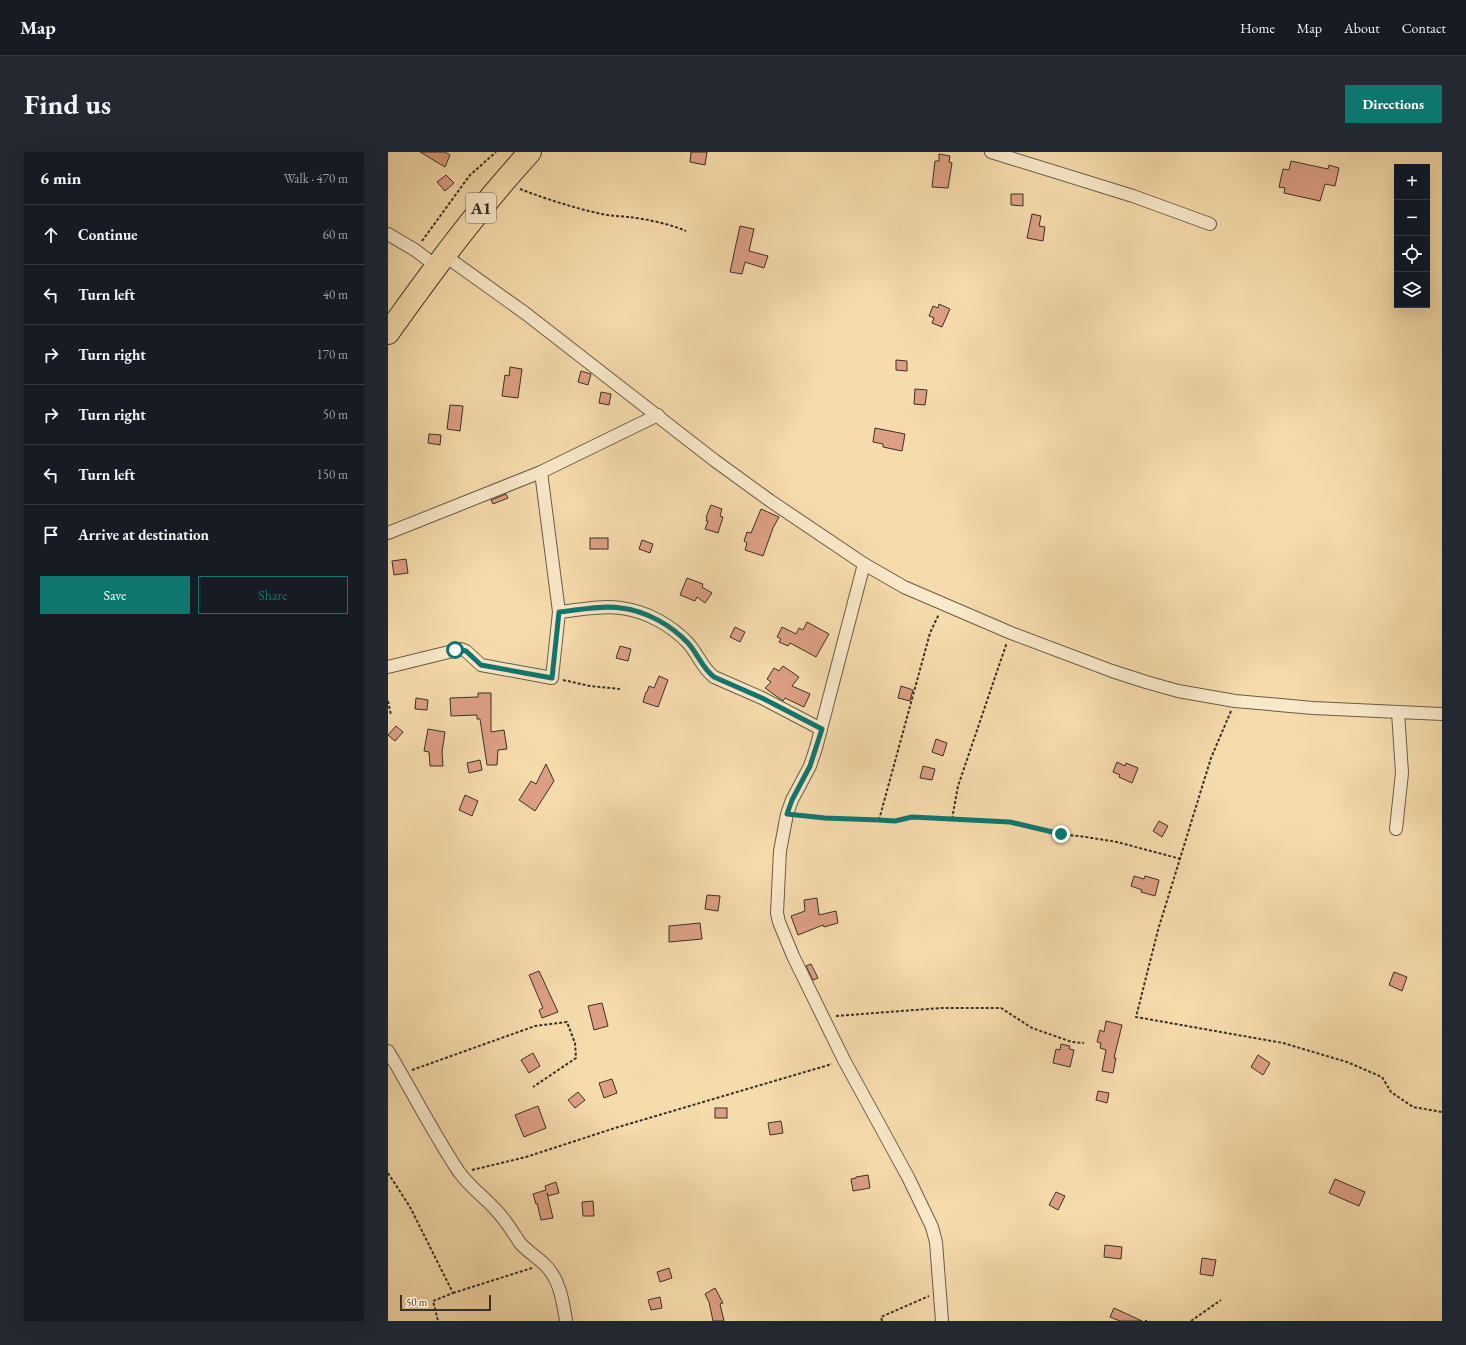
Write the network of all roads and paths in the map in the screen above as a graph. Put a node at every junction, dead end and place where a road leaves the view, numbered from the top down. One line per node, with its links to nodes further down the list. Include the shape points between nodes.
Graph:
1 (496, 152): 8 (path, via 470,175)
2 (530, 152): 4 (highway, A1)
3 (991, 152): 5 (street, via 1126,193)
4 (505, 179): 6 (path, via 518,188 591,212 631,217); 9 (highway, A1)
5 (1210, 224)
6 (686, 231)
7 (388, 234): 8 (street)
8 (415, 250): 9 (street)
9 (440, 260): 10 (highway, A1); 11 (street, via 525,313)
10 (388, 333)
11 (658, 415): 12 (street); 14 (street, via 769,500)
12 (541, 472): 13 (street); 16 (street)
13 (388, 533)
14 (864, 564): 15 (street); 26 (street)
15 (943, 605): 17 (street); 29 (path, via 930,633)
16 (559, 612): 19 (street); 26 (street, via 621,608 649,615 689,644 708,673 714,677)
17 (1011, 634): 22 (street, via 1146,682 1178,691); 28 (path, via 965,764)
18 (388, 667): 19 (street, via 461,650 466,651 481,665)
19 (552, 678): 20 (path)
20 (620, 689)
21 (388, 701): 24 (path)
22 (1235, 701): 23 (street); 31 (path, via 1211,758)
23 (1398, 712): 25 (street); 30 (street, via 1402,773)
24 (391, 714)
25 (1442, 714)
26 (822, 729): 27 (street, via 810,766)
27 (787, 814): 29 (path); 32 (street, via 780,851 777,913 783,934)
28 (952, 819): 29 (path, via 912,817 895,821); 31 (path, via 1010,822 1061,834 1117,842)
29 (879, 820)
30 (1396, 829)
31 (1181, 859): 38 (path, via 1158,930 1136,1017 1283,1043 1347,1062 1382,1078 1391,1092 1413,1106)
32 (822, 1017): 33 (path, via 941,1008 1001,1008 1032,1028); 35 (street)
33 (1084, 1044)
34 (388, 1050): 36 (street)
35 (844, 1060): 39 (path, via 526,1157); 42 (street, via 908,1177 932,1227 936,1242)
36 (402, 1074): 37 (path, via 535,1026 567,1022 575,1043 576,1058); 39 (street)
37 (533, 1087)
38 (1442, 1112)
39 (459, 1172): 41 (street, via 503,1218 530,1253)
40 (388, 1173): 43 (path, via 410,1207)
41 (545, 1264): 43 (path); 46 (street, via 557,1282)
42 (940, 1291): 47 (path, via 881,1317); 48 (street)
43 (453, 1293): 45 (path, via 433,1301)
44 (1221, 1300): 49 (path)
45 (438, 1321)
46 (566, 1321)
47 (882, 1321)
48 (942, 1321)
49 (1191, 1321)

